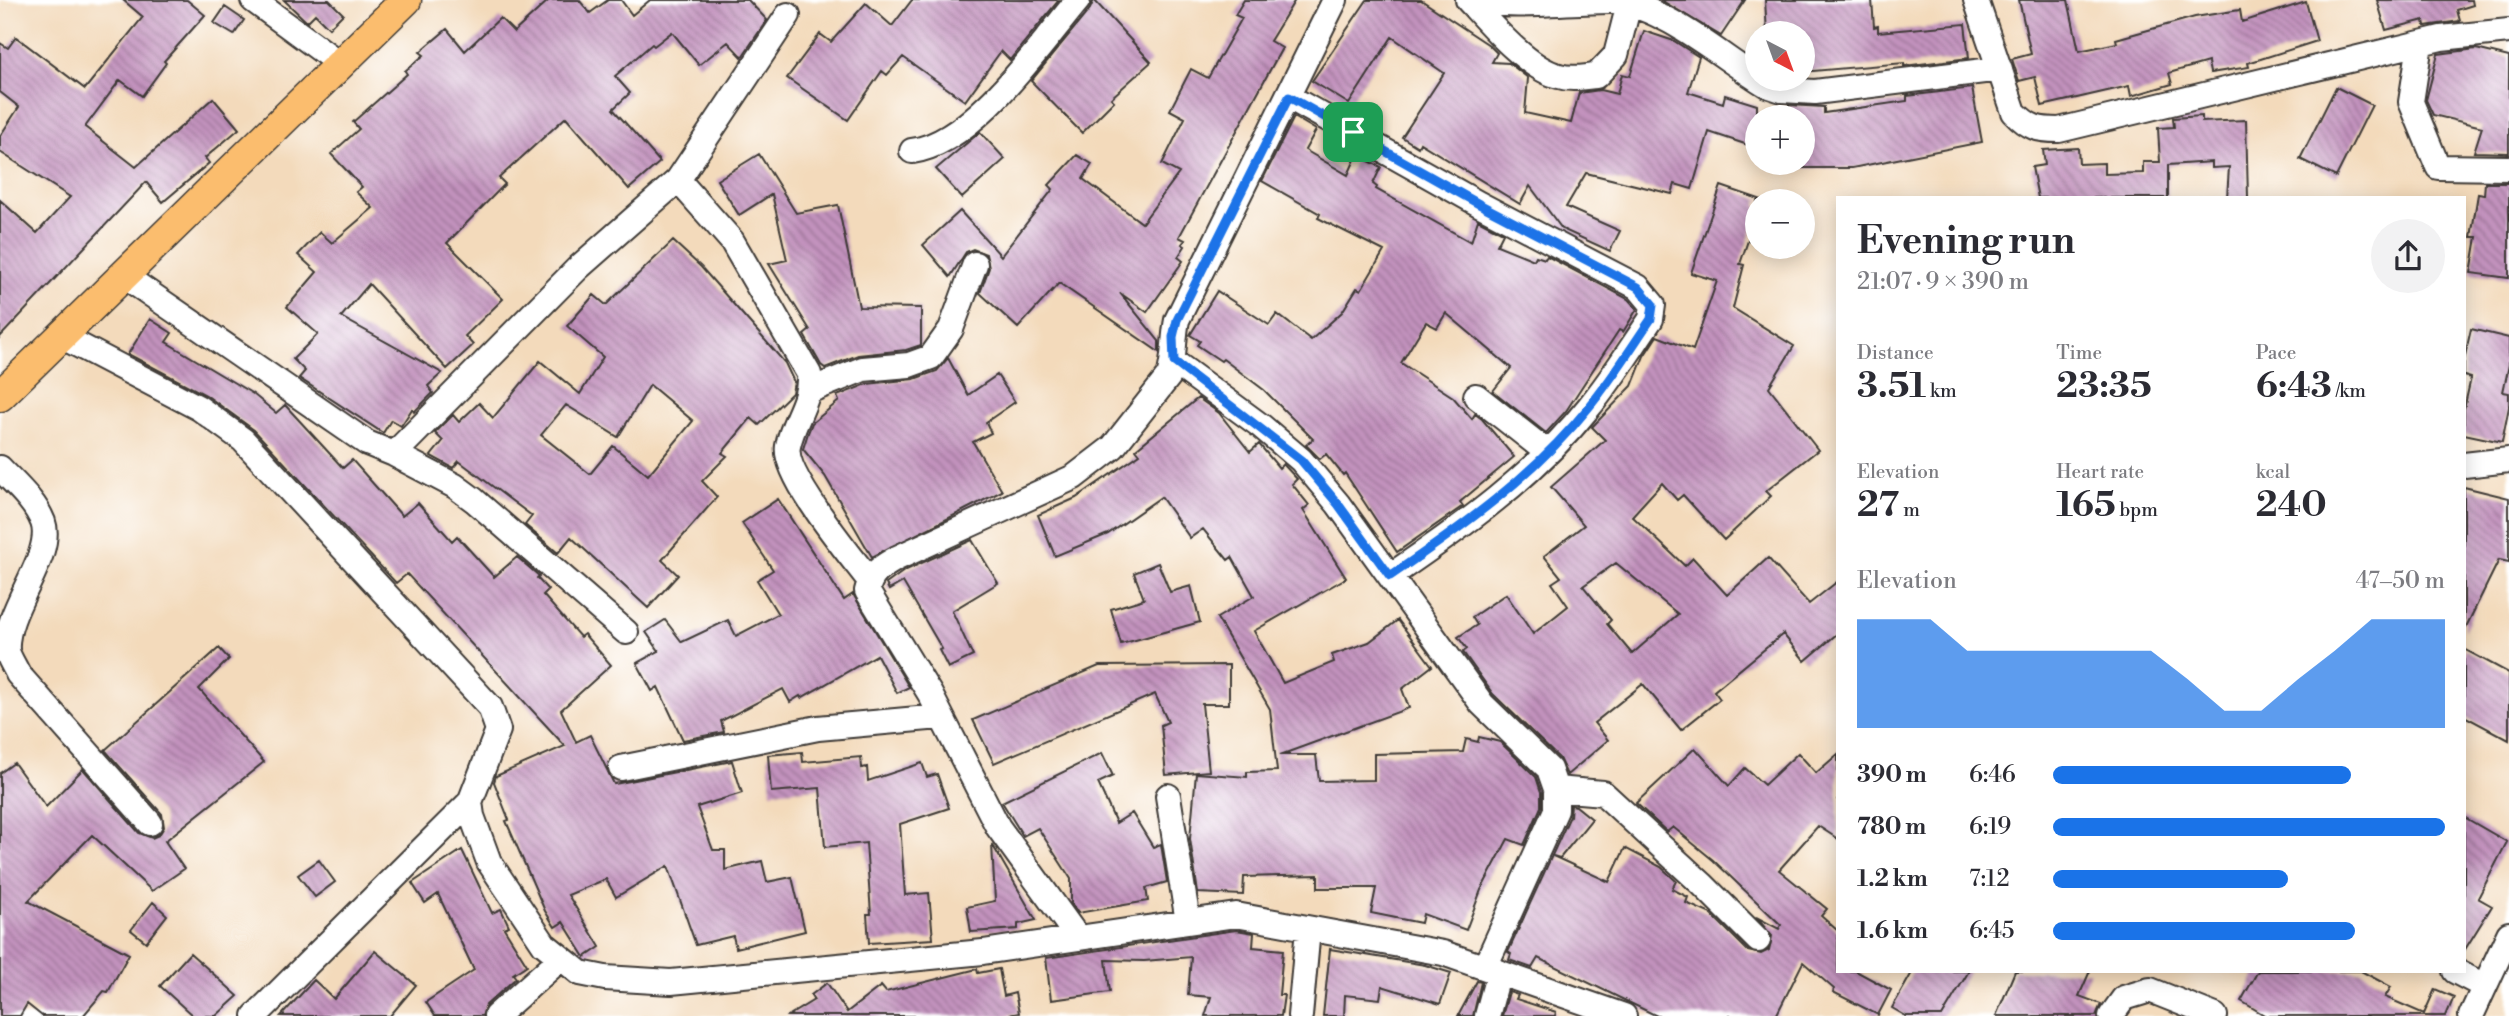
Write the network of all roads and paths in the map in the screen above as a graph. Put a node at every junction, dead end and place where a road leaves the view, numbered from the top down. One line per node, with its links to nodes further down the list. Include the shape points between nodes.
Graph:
1 (253, 0): 12 (street)
2 (406, 0): 12 (main road)
3 (1078, 0): 15 (street, via 996,96 960,130 925,150)
4 (1335, 0): 14 (street)
5 (1468, 0): 8 (street, via 1511,46 1555,76 1571,79 1596,76 1616,55)
6 (1475, 0): 8 (street)
7 (1976, 0): 13 (street)
8 (1629, 4): 13 (street, via 1667,20 1782,90 1815,92)
9 (788, 15): 17 (street)
10 (2509, 31): 11 (street)
11 (2420, 44): 13 (street, via 2059,130 2037,131 2025,124 2014,112); 16 (street, via 2411,102 2438,167)
12 (340, 64): 19 (main road)
13 (2000, 69)
14 (1289, 97): 21 (street, via 1177,320); 25 (street, via 1648,296 1653,305 1651,319 1589,407)
15 (912, 151)
16 (2509, 169)
17 (678, 180): 22 (street, via 732,241 809,374); 26 (street, via 578,268)
18 (975, 264): 22 (street, via 951,329 931,357 909,365 863,369)
19 (123, 275): 20 (main road); 26 (street, via 356,436)
20 (61, 336): 23 (main road); 37 (street, via 199,408 243,440 490,707 498,730)
21 (1174, 362): 30 (street, via 1301,460); 31 (street, via 1169,376 1113,447 1074,477 897,558)
22 (811, 390): 31 (street, via 787,448 790,461 804,492)
23 (0, 396)
24 (1476, 396): 25 (street)
25 (1547, 452): 30 (street, via 1469,522)
26 (394, 454): 32 (street, via 464,493)
27 (2509, 460): 28 (street)
28 (2466, 465)
29 (0, 468): 38 (street, via 34,504 44,525 42,550 15,610 7,651 18,674)
30 (1390, 576): 35 (street, via 1482,704 1549,769)
31 (869, 580): 33 (street, via 867,591)
32 (626, 632)
33 (940, 717): 34 (street, via 817,728); 41 (street, via 998,827)
34 (621, 768)
35 (1556, 789): 42 (street, via 1603,793); 45 (street, via 1556,810)
36 (1168, 796): 39 (street)
37 (470, 802): 44 (street, via 489,862 544,944); 48 (street)
38 (150, 823)
39 (1188, 922): 40 (street, via 1236,915); 41 (street)
40 (1308, 929): 45 (street, via 1443,953); 50 (street)
41 (1078, 938): 44 (street, via 983,952 671,982 580,973)
42 (1758, 940)
43 (2506, 946): 47 (street)
44 (560, 959): 49 (street)
45 (1492, 969): 51 (street); 52 (street)
46 (2459, 973): 47 (street)
47 (2484, 986): 55 (street)
48 (255, 1016)
49 (496, 1016)
50 (1300, 1016)
51 (1488, 1016)
52 (1624, 1016)
53 (2111, 1016): 54 (street, via 2124,998 2150,990)
54 (2215, 1016)
55 (2471, 1016)

